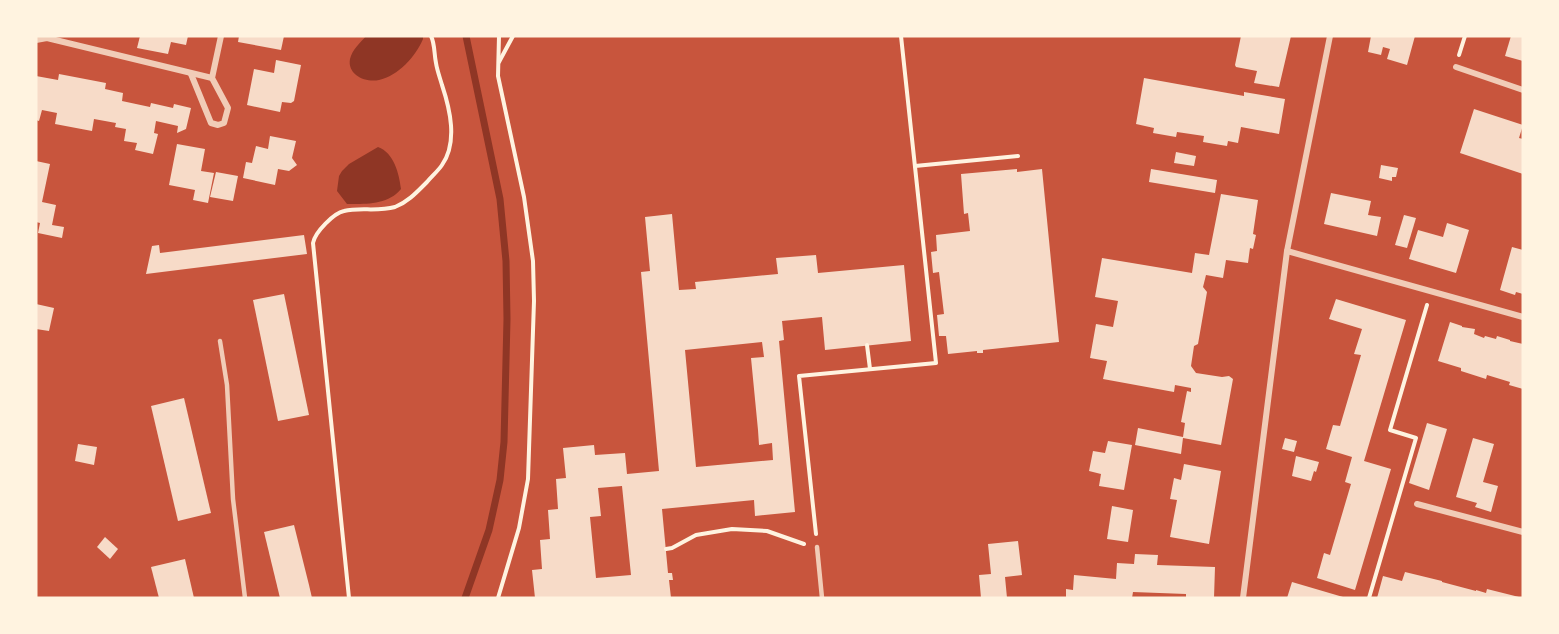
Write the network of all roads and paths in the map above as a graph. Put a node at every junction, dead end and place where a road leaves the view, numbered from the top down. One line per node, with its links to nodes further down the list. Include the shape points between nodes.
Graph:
1 (221, 36): 11 (street)
2 (431, 36): 26 (path, via 450,121 449,149 443,163 405,202 380,210 344,211 318,233 313,243)
3 (499, 36): 8 (path)
4 (513, 36): 8 (path)
5 (901, 36): 14 (path)
6 (1330, 36): 15 (street)
7 (36, 40): 10 (street, via 47,38)
8 (498, 63): 27 (path, via 524,197 534,301 528,479 519,528)
9 (1456, 67): 12 (street)
10 (191, 74): 11 (street); 11 (street, via 211,123 218,125 224,123 228,108)
11 (212, 78)
12 (1523, 90)
13 (1018, 156): 14 (path)
14 (915, 166): 20 (path, via 936,363)
15 (1287, 251): 16 (street); 29 (street)
16 (1431, 290): 17 (street); 30 (path, via 1390,430 1416,438)
17 (1523, 317)
18 (220, 341): 25 (lane)
19 (867, 345): 20 (path)
20 (870, 369): 23 (path, via 799,376)
21 (1417, 504): 22 (street)
22 (1523, 532)
23 (817, 545): 24 (path, via 798,543 766,531 732,529 696,535); 28 (lane)
24 (666, 549)
25 (245, 598)
26 (349, 598)
27 (498, 598)
28 (822, 598)
29 (1243, 598)
30 (1369, 598)

